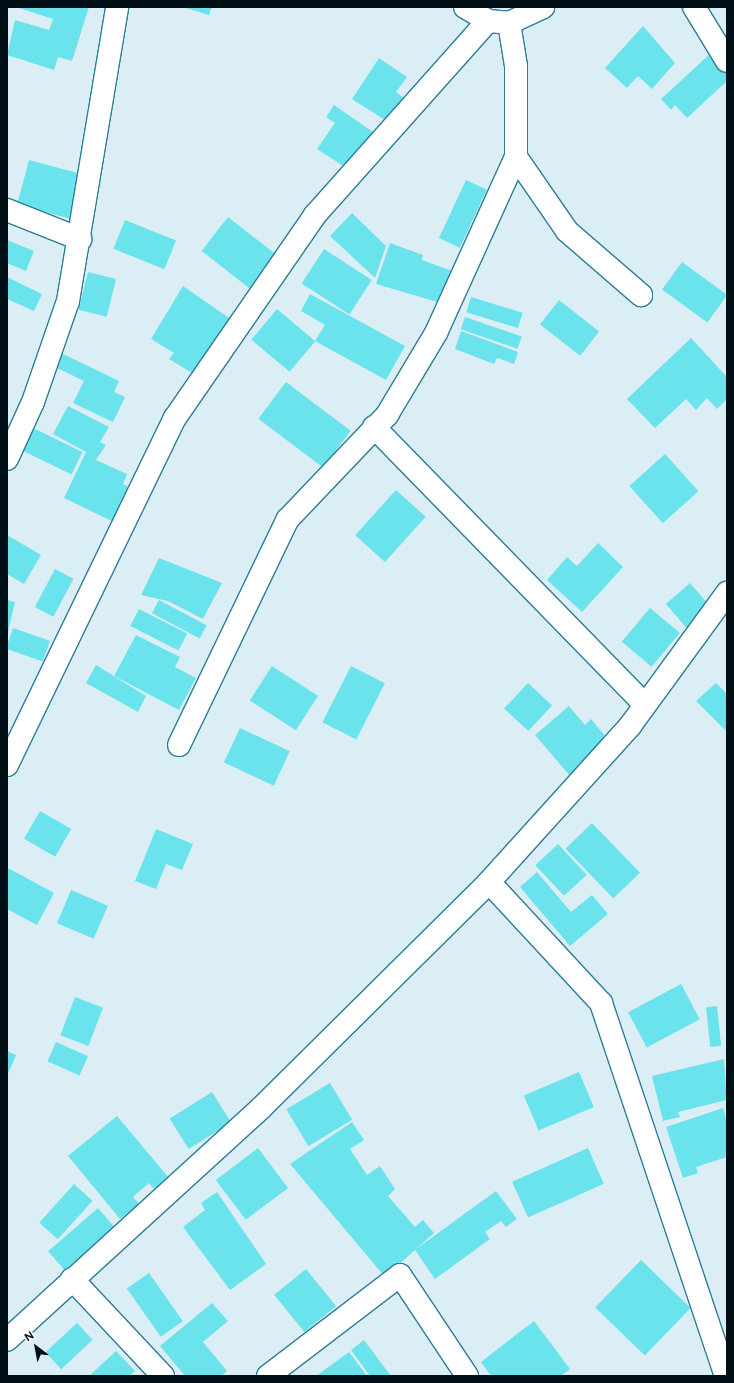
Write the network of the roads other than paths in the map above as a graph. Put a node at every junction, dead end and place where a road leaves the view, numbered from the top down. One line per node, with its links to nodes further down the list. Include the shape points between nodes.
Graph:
1 (117, 7): 10 (street)
2 (465, 7): 5 (street)
3 (544, 7): 6 (street)
4 (694, 7): 7 (street)
5 (488, 21): 6 (street); 17 (street, via 316,215 176,418)
6 (510, 24): 8 (street, via 516,66)
7 (727, 61)
8 (516, 157): 11 (street, via 567,231); 12 (street, via 436,333 386,415)
9 (7, 210): 10 (street)
10 (80, 239): 13 (street, via 68,301 33,402)
11 (641, 295)
12 (374, 427): 15 (street); 16 (street, via 288,519)
13 (7, 459)
14 (727, 593): 15 (street)
15 (645, 705): 18 (street)
16 (179, 745)
17 (7, 765)
18 (489, 882): 19 (street, via 267,1102); 24 (street, via 601,1004)
19 (72, 1279): 20 (street); 21 (street)
20 (7, 1340)
21 (163, 1376)
22 (268, 1376): 23 (street, via 400,1275)
23 (467, 1376)
24 (726, 1376)

